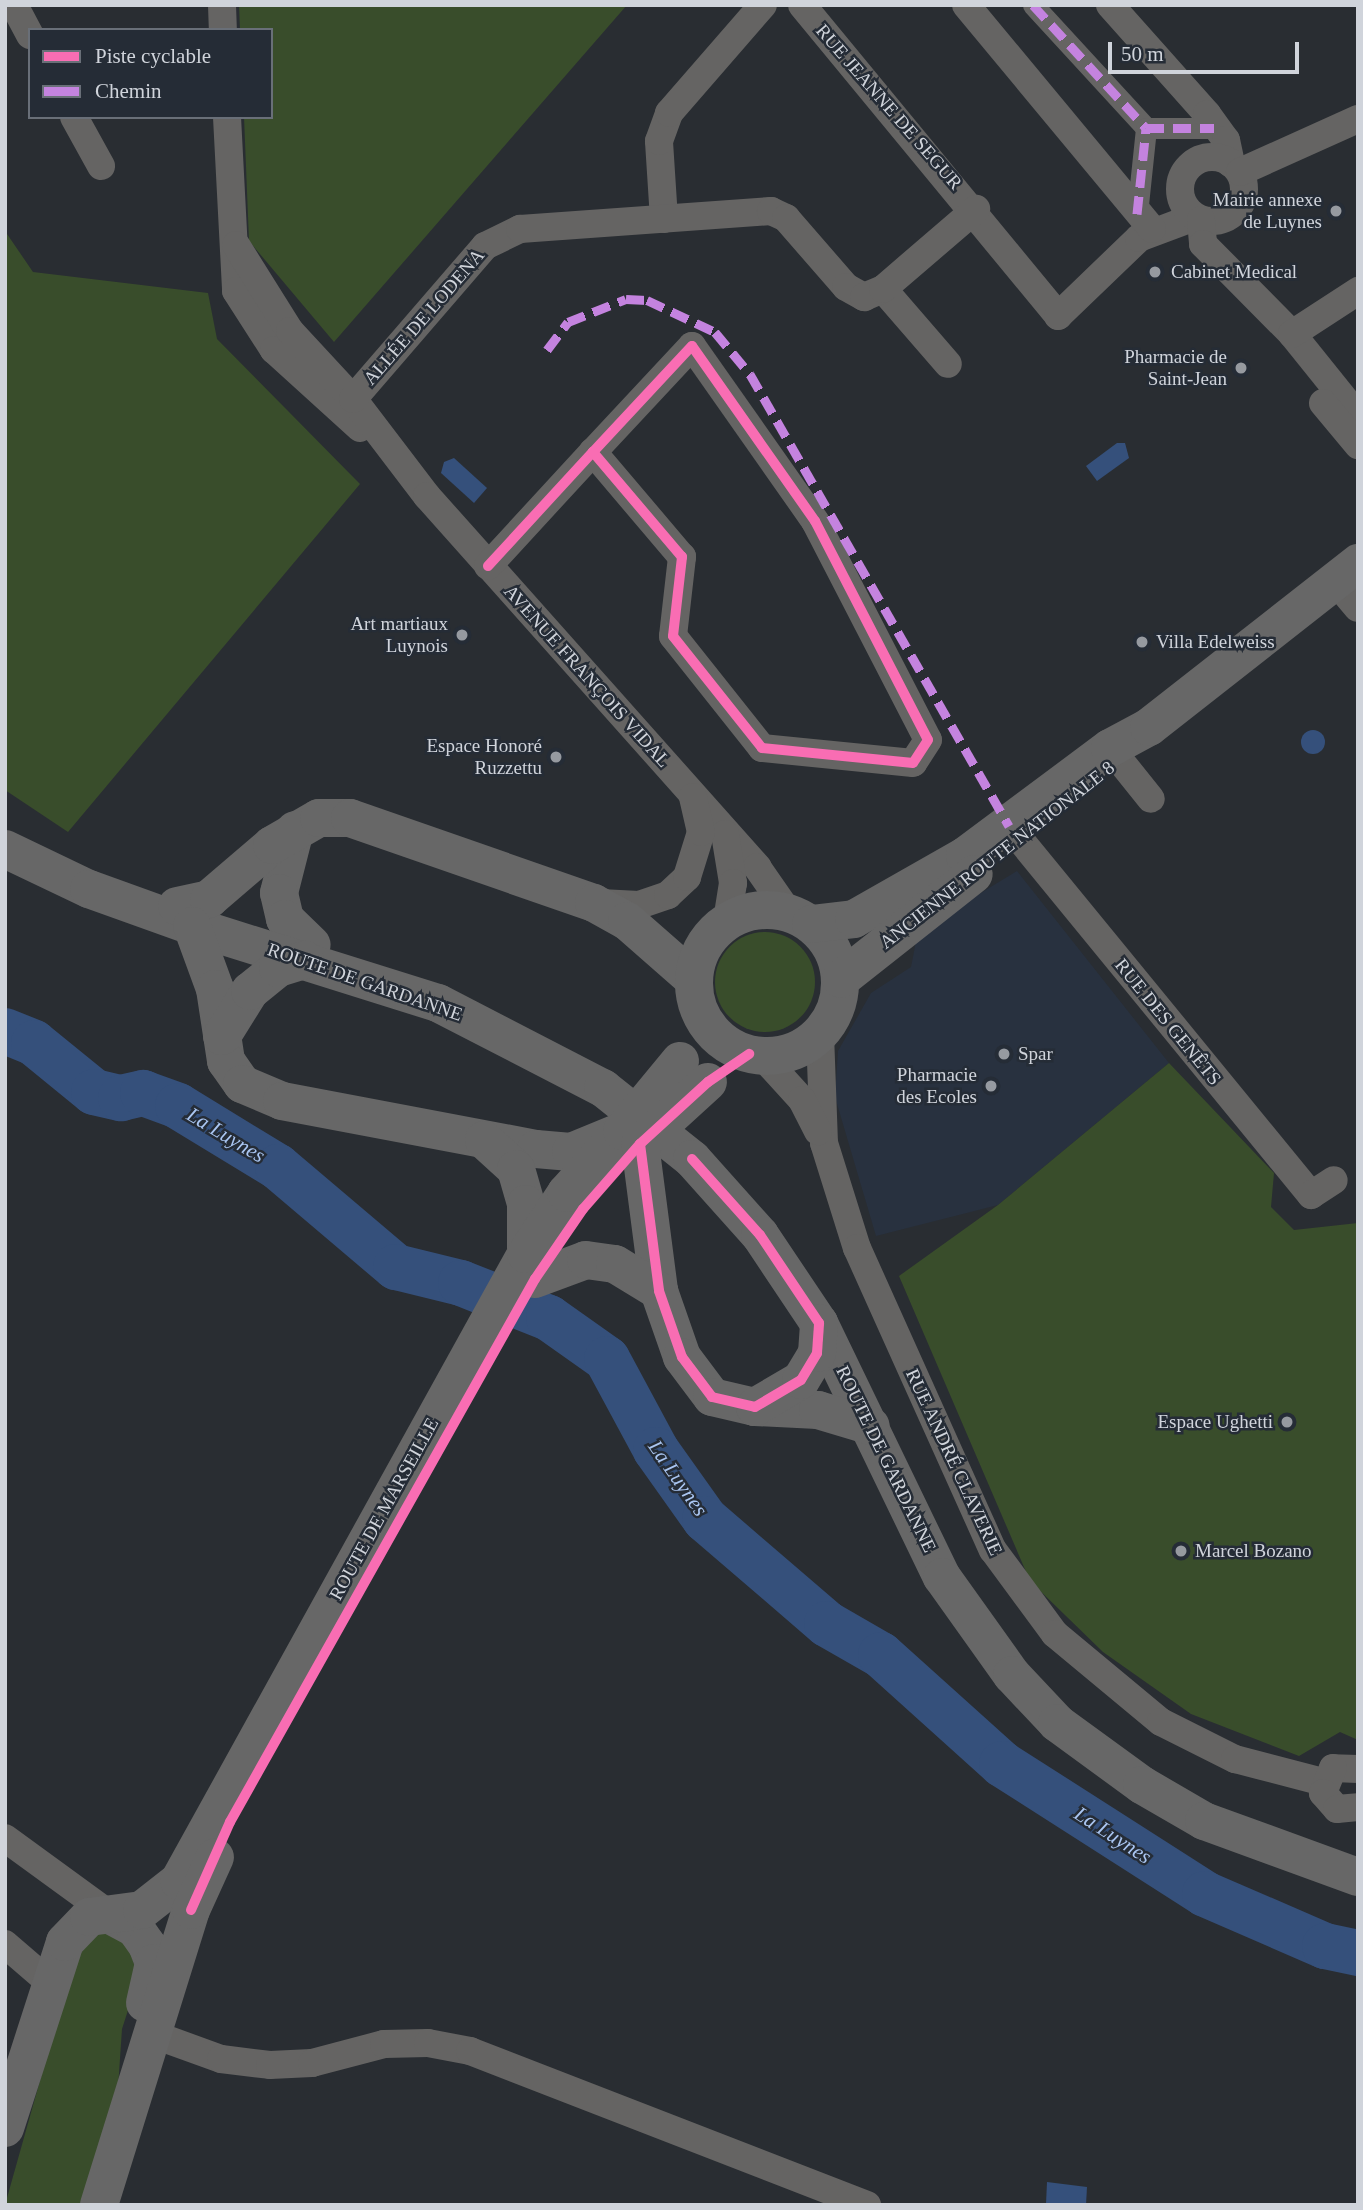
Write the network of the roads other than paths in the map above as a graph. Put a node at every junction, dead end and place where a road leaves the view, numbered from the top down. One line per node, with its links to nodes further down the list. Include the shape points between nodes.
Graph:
1 (14, 5): 9 (street)
2 (222, 5): 8 (street)
3 (763, 5): 20 (street, via 669,113 659,141)
4 (802, 5): 19 (street, RUE JEANNE DE SEGUR)
5 (966, 5): 22 (street)
6 (1032, 5): 12 (street)
7 (1110, 5): 13 (street)
8 (223, 28)
9 (28, 31)
10 (75, 119): 16 (street)
11 (227, 119): 23 (street, AVENUE FRANÇOIS VIDAL)
12 (1146, 128): 13 (street); 22 (street)
13 (1214, 128): 15 (street, RUE JEANNE DE SEGUR); 17 (street)
14 (1354, 129): 17 (street)
15 (1198, 160): 17 (street); 18 (street, RUE JEANNE DE SEGUR)
16 (101, 166)
17 (1244, 173): 21 (street, via 1234,214)
18 (1180, 189): 21 (street); 22 (street, RUE JEANNE DE SEGUR)
19 (976, 209): 22 (street, RUE JEANNE DE SEGUR, via 1058,316); 24 (street, RUE JEANNE DE SEGUR)
20 (664, 219): 24 (street, via 771,211 786,218 846,287 864,297); 28 (street, ALLÉE DE LODENA, via 520,229 485,246)
21 (1206, 219): 22 (street, RUE JEANNE DE SEGUR); 26 (street, via 1203,244)
22 (1145, 221)
23 (236, 245): 28 (street, AVENUE FRANÇOIS VIDAL, via 290,331); 32 (street, AVENUE FRANÇOIS VIDAL, via 236,291 248,315 313,389)
24 (883, 289): 27 (street)
25 (1358, 291): 26 (street)
26 (1298, 343): 29 (street); 30 (street, via 1320,398)
27 (947, 363)
28 (353, 399): 32 (street, AVENUE FRANÇOIS VIDAL)
29 (1358, 416)
30 (1358, 446)
31 (593, 452): 31 (street, via 692,346 815,520 928,740 913,762 762,748 673,636 682,557); 33 (street)
32 (399, 461): 33 (street, AVENUE FRANÇOIS VIDAL)
33 (488, 566): 36 (street, AVENUE FRANÇOIS VIDAL)
34 (1350, 584): 35 (main road, ANCIENNE ROUTE NATIONALE 8)
35 (1115, 754): 37 (street); 40 (main road, ANCIENNE ROUTE NATIONALE 8)
36 (692, 794): 38 (street, AVENUE FRANÇOIS VIDAL); 43 (street, AVENUE FRANÇOIS VIDAL, via 701,832 687,877 668,895 639,905)
37 (1151, 799)
38 (723, 828): 45 (street, AVENUE FRANÇOIS VIDAL); 47 (street, AVENUE FRANÇOIS VIDAL, via 732,856)
39 (295, 830): 43 (main road, via 319,818 350,818); 44 (main road); 48 (main road, via 279,893 285,919)
40 (1013, 832): 45 (main road, ANCIENNE ROUTE NATIONALE 8, via 854,919); 49 (main road, ANCIENNE ROUTE NATIONALE 8); 58 (street, RUE DES GENÊTS, via 1311,1195)
41 (5, 834): 44 (main road, ROUTE DE GARDANNE)
42 (5, 849): 44 (main road, ROUTE DE GARDANNE, via 89,889)
43 (594, 903): 46 (main road)
44 (185, 916): 48 (main road, ROUTE DE GARDANNE); 52 (main road, via 208,960)
45 (800, 918): 47 (main road, via 746,912); 49 (main road, via 826,939)
46 (627, 921): 47 (main road); 50 (main road)
47 (721, 926): 50 (main road)
48 (308, 953): 52 (main road, via 278,968 250,991); 61 (main road, ROUTE DE GARDANNE, via 438,1003 603,1088 692,1159 760,1235); 69 (main road, ROUTE DE GARDANNE, via 443,988 547,1036 612,1075 700,1147 773,1226 835,1317 956,1573 1035,1678 1137,1763 1202,1803)
49 (841, 979): 51 (main road, via 836,1008)
50 (695, 994): 53 (main road, via 718,1038); 54 (main road)
51 (820, 1034): 53 (main road, via 783,1055); 57 (street, RUE ANDRÉ CLAVERIE)
52 (222, 1036): 56 (main road, via 226,1061 242,1084 282,1101)
53 (756, 1055): 54 (main road); 57 (street, RUE ANDRÉ CLAVERIE, via 802,1100)
54 (694, 1072): 55 (main road, ROUTE DE MARSEILLE, bridge)
55 (631, 1138): 56 (main road, via 571,1152); 59 (main road, ROUTE DE MARSEILLE, via 566,1194); 60 (main road)
56 (484, 1140): 59 (main road, via 516,1169 526,1204)
57 (824, 1143): 66 (street, RUE ANDRÉ CLAVERIE, via 857,1248 928,1411 993,1550 1026,1598 1105,1681 1161,1722 1235,1759)
58 (1334, 1180)
59 (526, 1269): 60 (main road, via 586,1260 615,1264); 62 (main road, ROUTE DE MARSEILLE)
60 (659, 1290): 63 (main road, via 682,1357 712,1397)
61 (820, 1323): 63 (main road, via 817,1353 801,1380); 64 (main road, ROUTE DE GARDANNE)
62 (485, 1347): 71 (main road, ROUTE DE MARSEILLE, via 179,1881 153,1904); 74 (main road, ROUTE DE MARSEILLE, via 230,1822 191,1910)
63 (755, 1407): 64 (main road, via 818,1409)
64 (871, 1426): 70 (main road, ROUTE DE GARDANNE, via 942,1577 1012,1675 1058,1723 1142,1785 1204,1821)
65 (1358, 1769): 66 (street, via 1333,1768)
66 (1323, 1782): 67 (street, via 1328,1803 1337,1810)
67 (1358, 1807)
68 (5, 1838): 71 (street)
69 (1358, 1861)
70 (1358, 1877)
71 (112, 1916): 73 (main road, ROUTE DE MARSEILLE, via 76,1924); 75 (main road, ROUTE DE MARSEILLE, via 135,1928 154,1964 135,2036)
72 (5, 1944): 73 (street)
73 (49, 1982): 76 (main road, ROUTE DE MARSEILLE)
74 (152, 2035): 75 (main road, ROUTE DE MARSEILLE); 78 (street, via 221,2059 270,2065 312,2063 384,2044 428,2043 470,2051)
75 (138, 2081): 77 (main road, ROUTE DE MARSEILLE)
76 (5, 2128)
77 (99, 2205)
78 (867, 2205)

